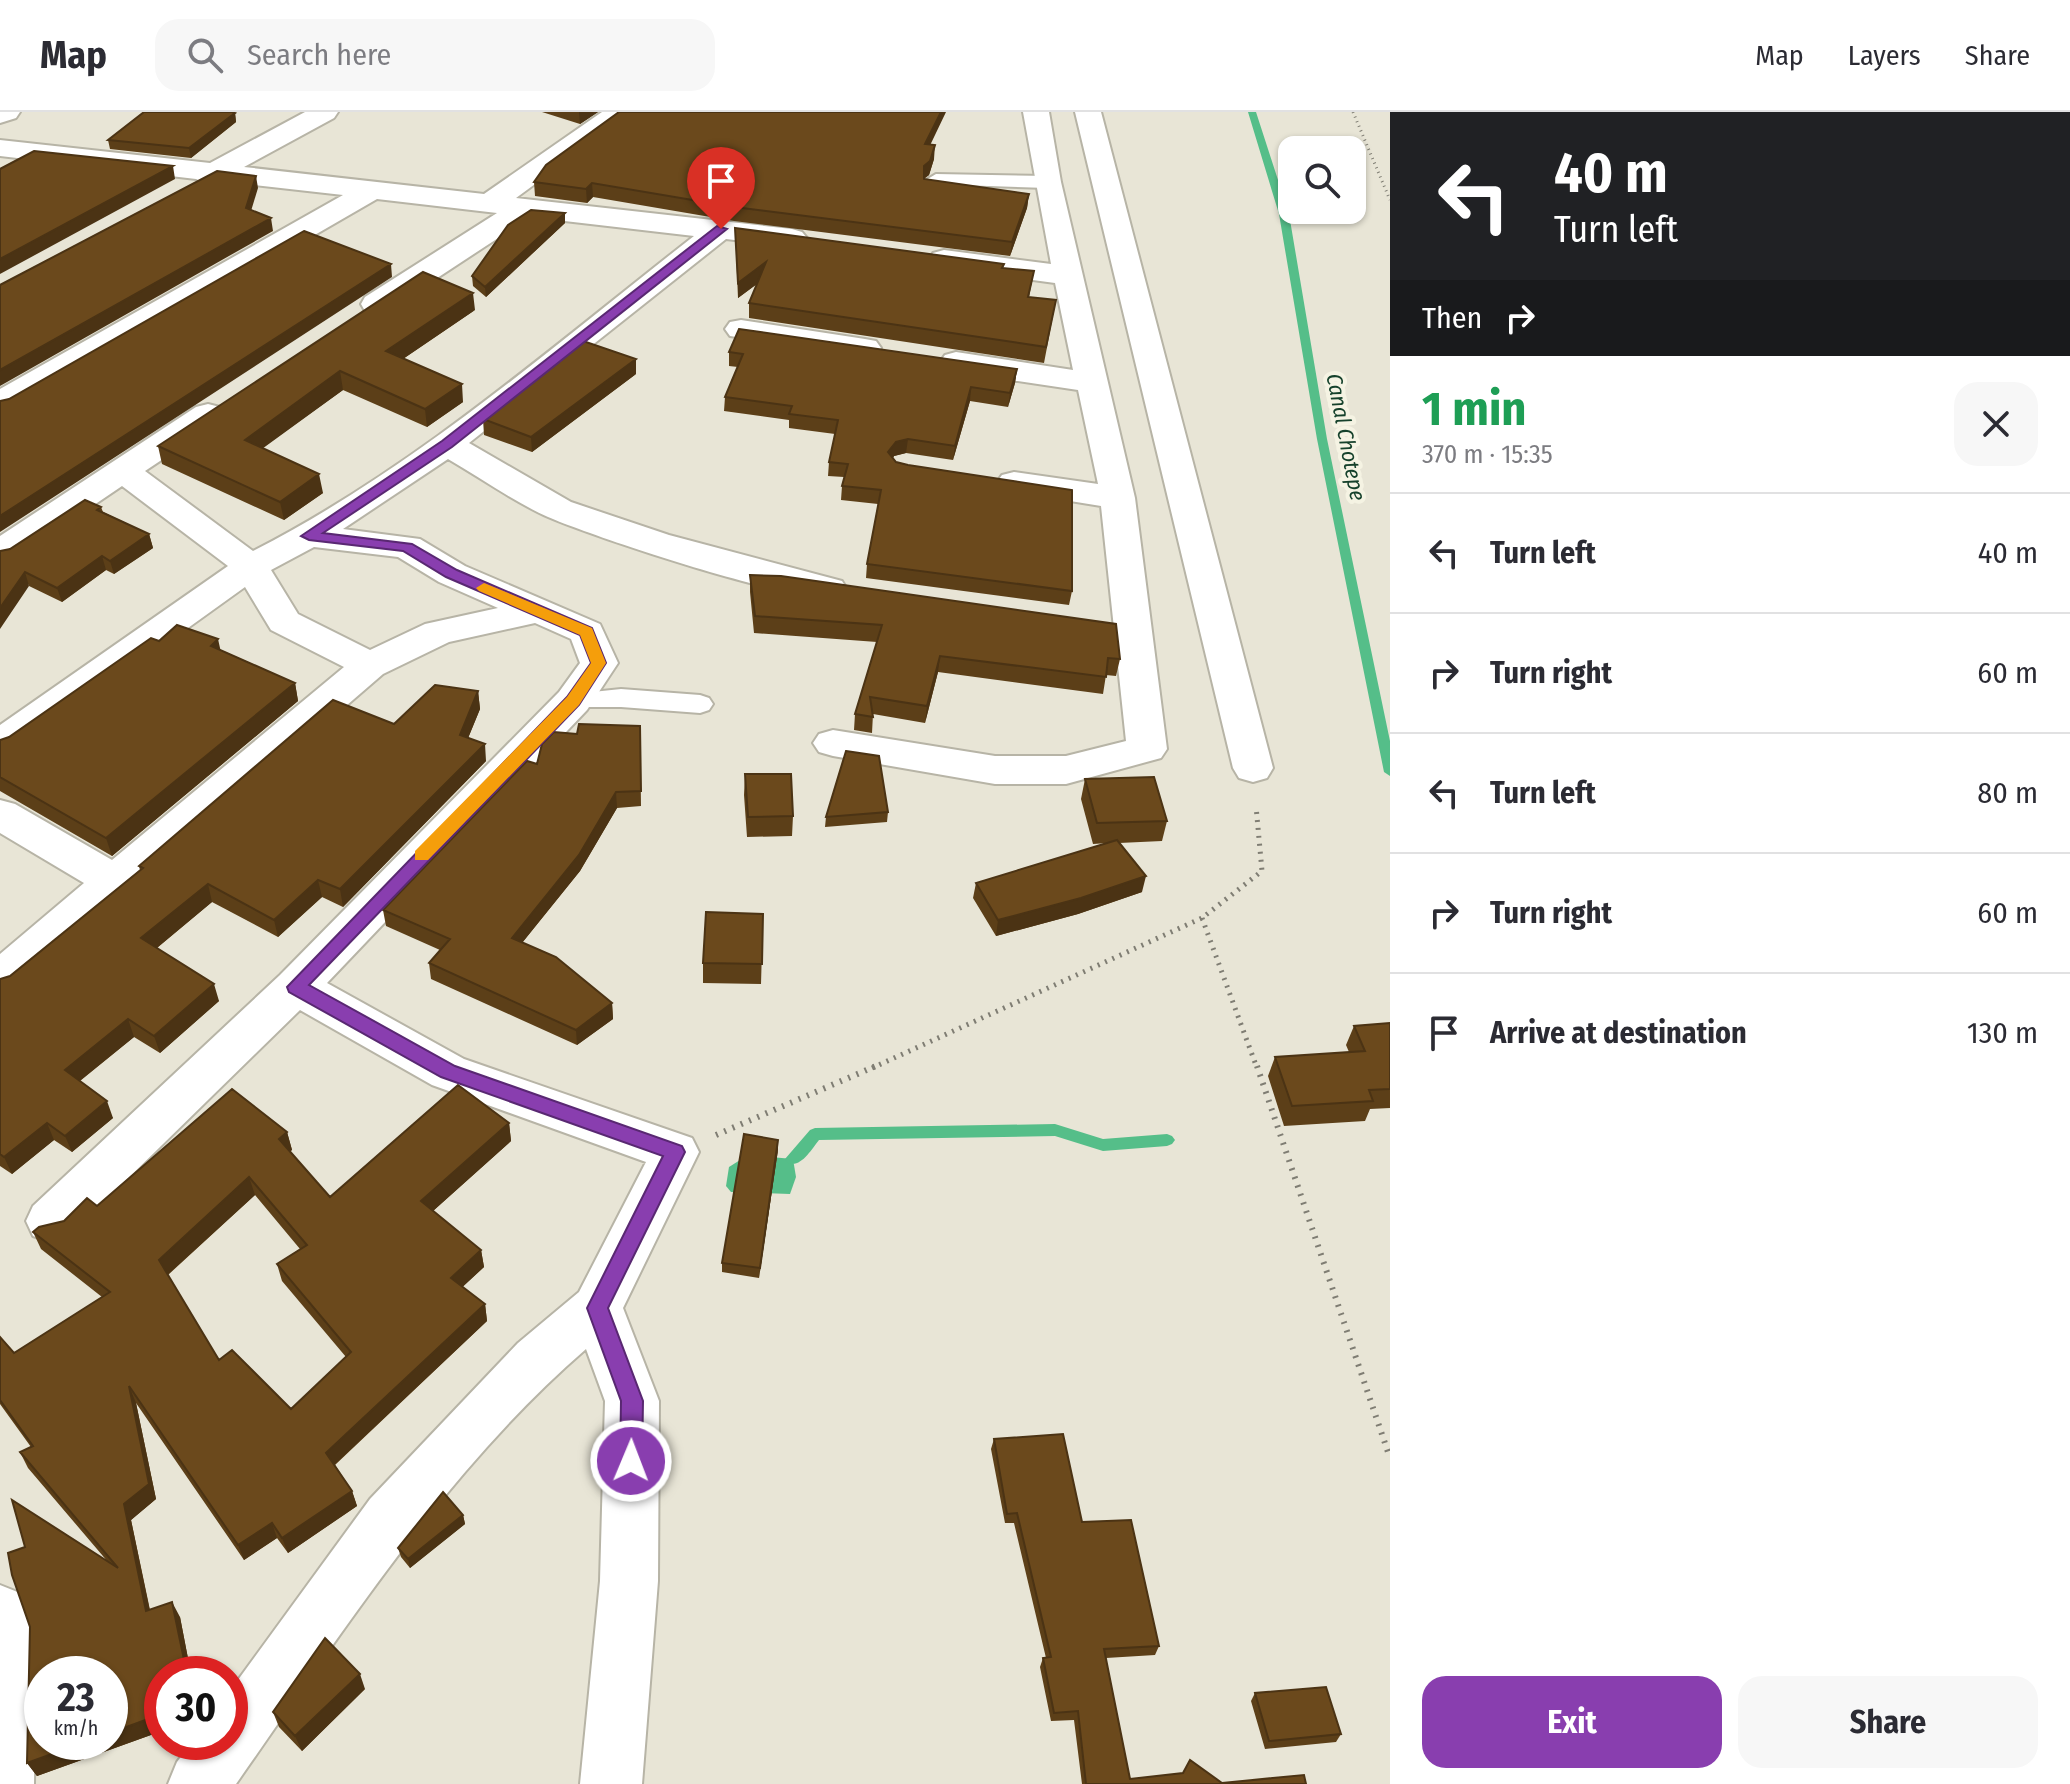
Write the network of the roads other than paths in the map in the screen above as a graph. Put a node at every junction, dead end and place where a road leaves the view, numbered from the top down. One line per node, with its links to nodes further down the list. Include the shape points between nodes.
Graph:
1 (7, 112): 6 (street)
2 (325, 112): 10 (street)
3 (620, 112): 15 (street)
4 (1036, 112): 12 (street)
5 (1088, 112): 42 (street)
6 (0, 115)
7 (0, 148): 8 (street)
8 (40, 151): 9 (street); 10 (street)
9 (0, 171)
10 (215, 172): 13 (street); 14 (street)
11 (936, 180): 12 (lane)
12 (1047, 182): 20 (street)
13 (371, 191): 15 (street); 25 (street)
14 (175, 194)
15 (489, 204): 16 (street)
16 (524, 208): 17 (street); 21 (street)
17 (721, 229): 18 (street); 26 (street)
18 (812, 241)
19 (919, 255): 20 (street)
20 (1070, 276): 23 (street)
21 (349, 322)
22 (741, 329): 23 (street)
23 (1092, 383): 29 (street)
24 (229, 400): 27 (street)
25 (0, 403)
26 (447, 444): 30 (street); 34 (street, via 559,509 812,587)
27 (122, 470): 31 (street); 32 (street)
28 (983, 477): 29 (street)
29 (1118, 498): 40 (street, via 1118,627 1147,749 1066,770 995,770)
30 (309, 536): 32 (street); 33 (street, via 407,547)
31 (0, 552)
32 (251, 566): 37 (street, via 284,622); 41 (street)
33 (452, 574): 35 (street); 36 (street)
34 (859, 592)
35 (538, 611): 36 (street); 38 (street, via 587,632 599,663)
36 (438, 632): 37 (street)
37 (370, 665): 44 (street)
38 (573, 701): 39 (lane, via 621,698); 46 (street)
39 (700, 704)
40 (833, 743)
41 (0, 744)
42 (1253, 768)
43 (0, 814): 44 (street)
44 (117, 883): 45 (street)
45 (0, 979)
46 (296, 987): 47 (street); 48 (street, via 448,1072 675,1152)
47 (51, 1221)
48 (597, 1308): 50 (street, via 537,1359 390,1518); 54 (street, via 632,1401 629,1581)
49 (0, 1613): 52 (street, via 7,1641)
50 (248, 1716)
51 (216, 1760): 53 (street)
52 (3, 1784)
53 (199, 1784)
54 (611, 1784)

